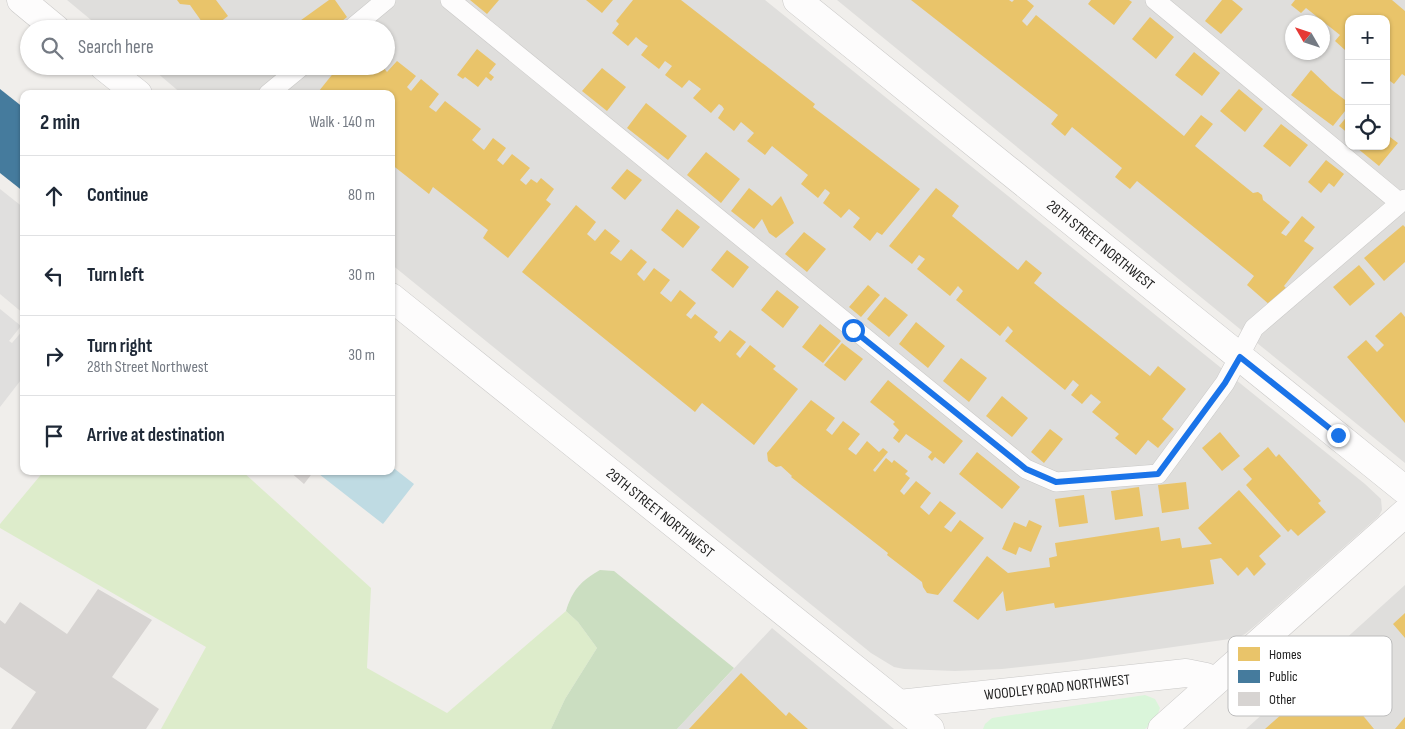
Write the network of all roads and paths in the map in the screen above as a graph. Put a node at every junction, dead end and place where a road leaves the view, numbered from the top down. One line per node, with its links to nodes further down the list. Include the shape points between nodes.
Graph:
1 (21, 0): 6 (street)
2 (386, 0): 7 (lane)
3 (450, 0): 14 (lane, via 1026,469 1056,482 1158,474 1225,383)
4 (797, 0): 14 (street, 28TH STREET NORTHWEST)
5 (1155, 0): 12 (lane)
6 (45, 20)
7 (362, 20)
8 (114, 75): 10 (street)
9 (291, 75): 11 (lane)
10 (133, 90)
11 (273, 90)
12 (1403, 201): 14 (lane, via 1254,328)
13 (395, 300): 20 (street, 29TH STREET NORTHWEST)
14 (1240, 357): 15 (street, 28TH STREET NORTHWEST)
15 (1405, 490)
16 (1405, 513): 17 (street)
17 (1266, 636)
18 (1228, 670): 19 (street)
19 (1215, 681): 20 (street, WOODLEY ROAD NORTHWEST, via 1206,676 1175,673); 22 (street)
20 (899, 704): 21 (street, 29TH STREET NORTHWEST)
21 (930, 729)
22 (1162, 729)

